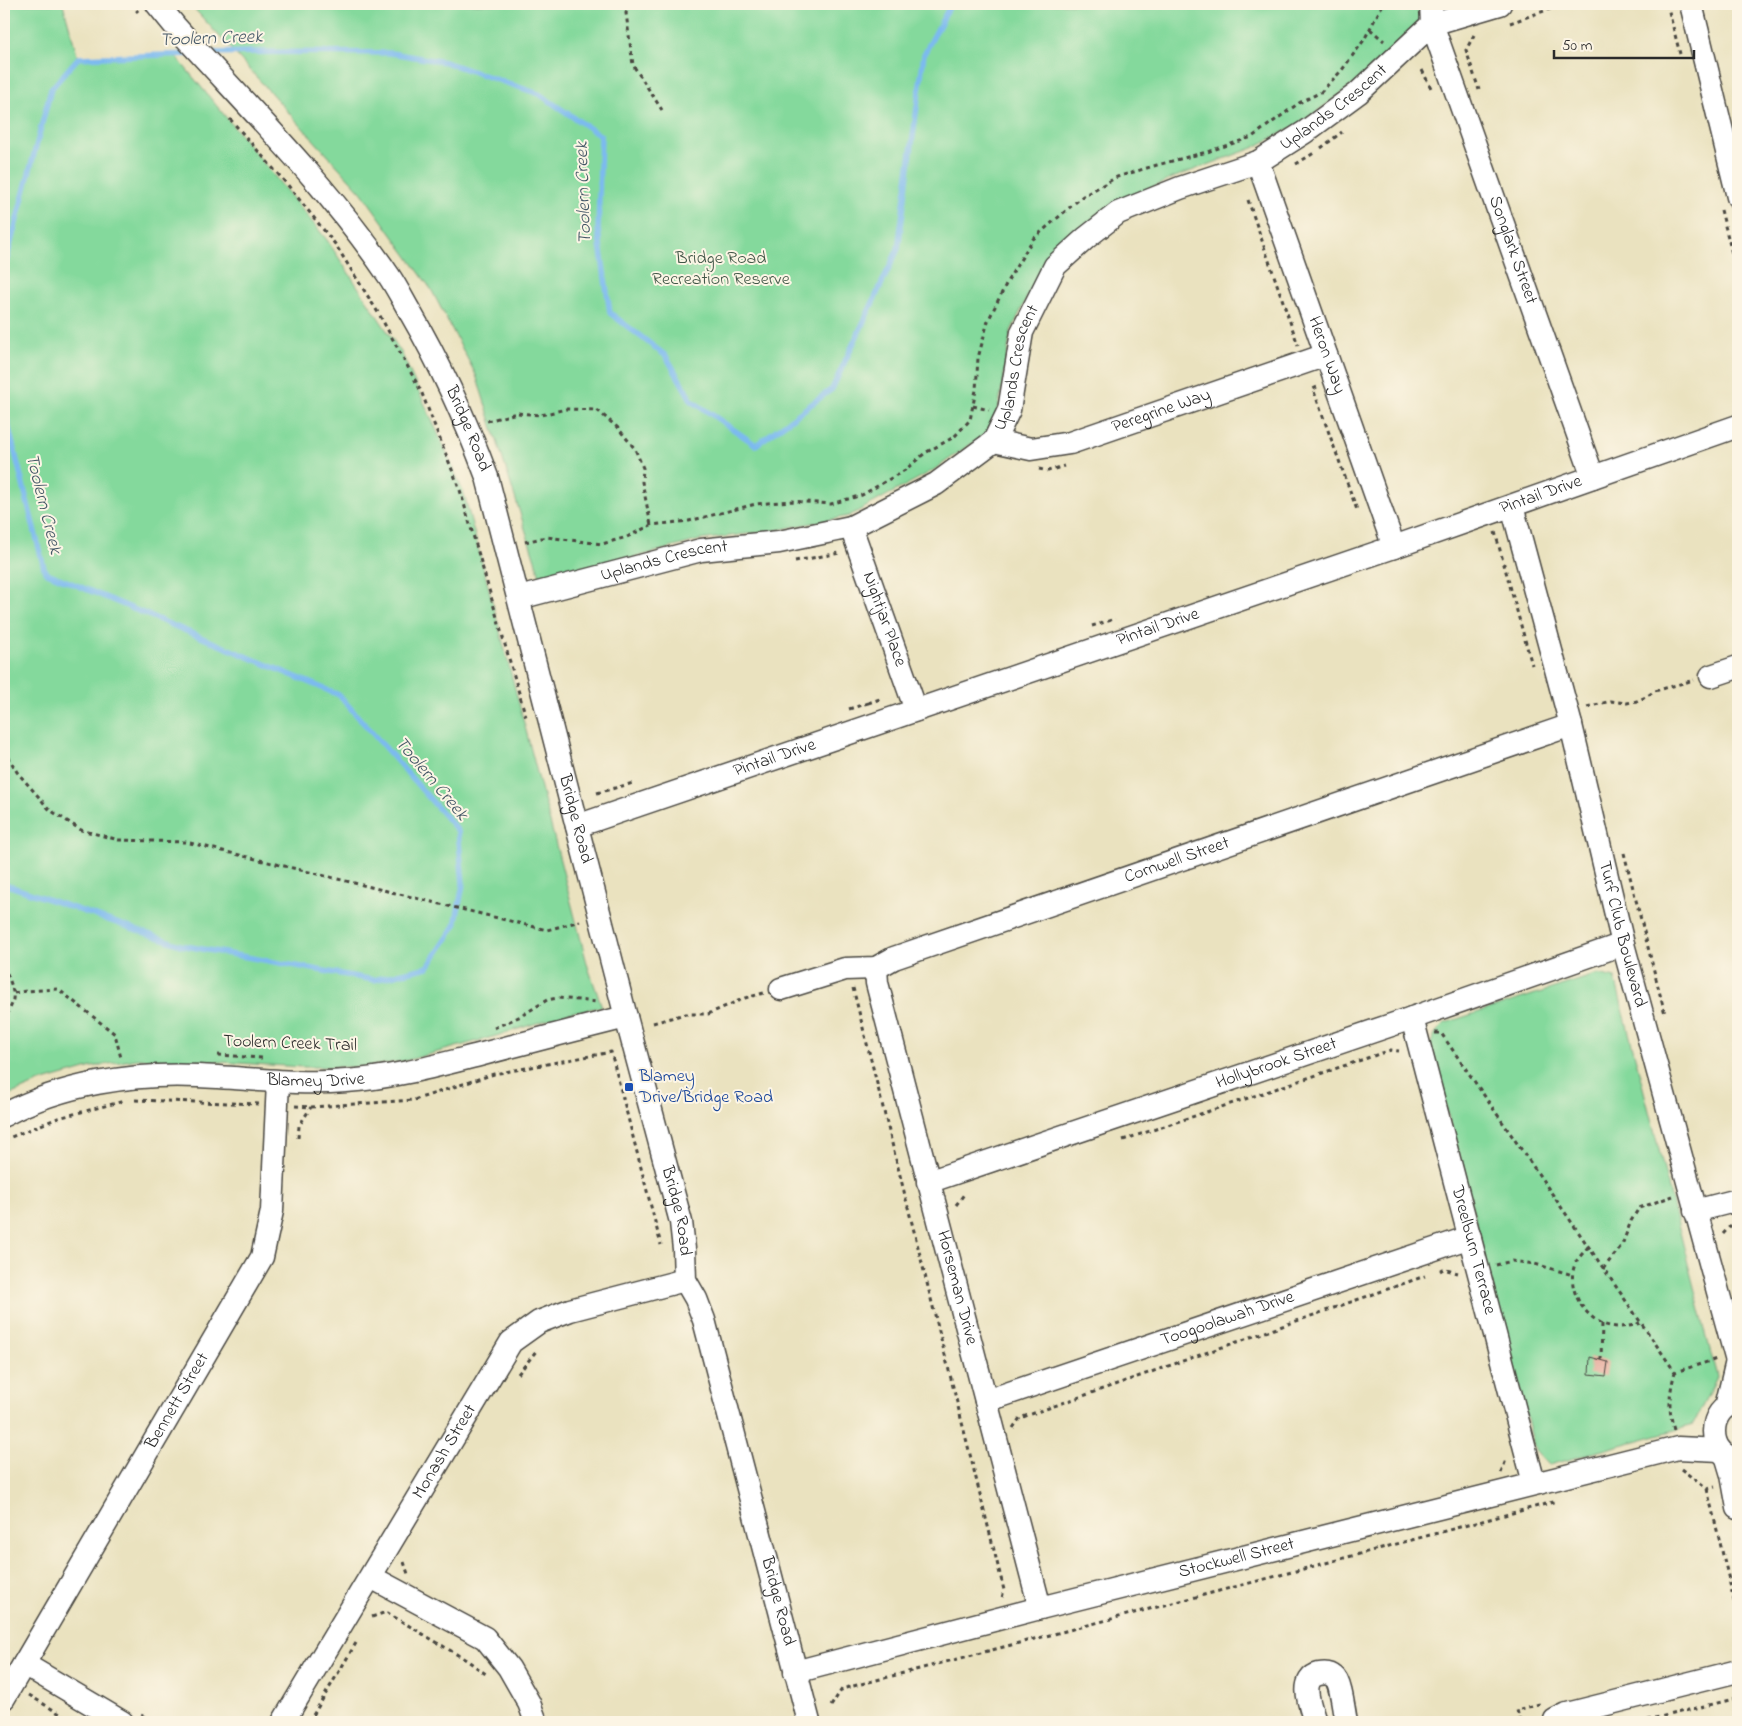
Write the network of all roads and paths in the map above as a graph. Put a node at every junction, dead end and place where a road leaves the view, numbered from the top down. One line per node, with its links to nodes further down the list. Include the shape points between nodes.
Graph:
1 (157, 4): 24 (street, Bridge Road, via 315,181 390,277 434,354 464,418 487,477)
2 (629, 4): 7 (path, via 626,13 633,64)
3 (1383, 4): 14 (path, via 1364,40 1321,92 1299,103 1252,137 1117,177 1083,196 1034,239 1008,280 988,321 978,358)
4 (1500, 4): 6 (street)
5 (1691, 4): 12 (street)
6 (1431, 14): 9 (street, Uplands Crescent, via 1358,93 1306,132); 19 (street, Songlark Street)
7 (662, 110)
8 (1346, 130): 10 (path)
9 (1258, 162): 13 (street, Heron Way); 15 (street, Uplands Crescent, via 1180,188 1118,214 1055,266 1022,332)
10 (1293, 166)
11 (286, 183): 26 (path, via 335,244 379,314 421,391 460,490)
12 (1738, 197)
13 (1326, 355): 18 (street, Peregrine Way, via 1070,443 1031,449); 25 (street, Heron Way)
14 (973, 406): 15 (path); 21 (path, via 970,420 954,437 862,495 831,504 792,501 756,504 689,521)
15 (1007, 414): 18 (street, Uplands Crescent)
16 (486, 421): 21 (path, via 517,413 541,415 566,409 597,410 635,449 643,468 642,482)
17 (1738, 426): 19 (street, Pintail Drive)
18 (994, 441): 22 (street, Uplands Crescent, via 936,484)
19 (1593, 477): 20 (street, Pintail Drive)
20 (1512, 506): 25 (street, Pintail Drive); 34 (street, Turf Club Boulevard)
21 (651, 525): 24 (path, via 627,537 602,544 546,537)
22 (851, 526): 27 (street, Uplands Crescent, via 779,542 701,550); 32 (street, Nightjar Place)
23 (1495, 531): 28 (path)
24 (505, 546): 26 (path); 27 (street, Bridge Road)
25 (1394, 547): 32 (street, Pintail Drive)
26 (478, 552): 33 (path)
27 (519, 598): 36 (street, Bridge Road)
28 (1532, 667)
29 (1738, 667): 30 (street)
30 (1711, 676): 31 (path, via 1655,691 1637,701)
31 (1587, 707)
32 (916, 710): 36 (street, Pintail Drive)
33 (527, 721)
34 (1571, 725): 38 (street, Turf Club Boulevard); 40 (street, Cornwell Street, via 894,958)
35 (4, 749): 37 (path, via 17,772 50,810 81,830 119,840 186,842 547,930 580,922)
36 (577, 826): 46 (street, Bridge Road)
37 (578, 912)
38 (1623, 944): 48 (street, Hollybrook Street); 63 (street, Turf Club Boulevard)
39 (4, 966): 43 (path)
40 (876, 968): 41 (street, Cornwell Street); 61 (street, Horseman Drive, via 877,984)
41 (852, 969): 42 (street, Cornwell Street); 96 (path, via 853,988 1004,1590)
42 (781, 989): 47 (path, via 745,998 708,1014 685,1014)
43 (14, 993): 45 (path, via 13,1005); 55 (path, via 58,989 115,1034)
44 (597, 993): 49 (path, via 599,1002 547,1000)
45 (4, 1016)
46 (626, 1017): 58 (street, Blamey Drive, via 402,1075 346,1081); 75 (street, Bridge Road, via 681,1223)
47 (653, 1023)
48 (1414, 1025): 50 (path); 61 (street, Hollybrook Street); 69 (street, Dreelburn Terrace); 70 (path, via 1441,1033)
49 (494, 1028)
50 (1398, 1051): 52 (path); 60 (path, via 1391,1050)
51 (611, 1052): 71 (path)
52 (1405, 1052)
53 (214, 1054): 56 (path, Toolern Creek Trail)
54 (128, 1057): 55 (path)
55 (121, 1058): 57 (path)
56 (267, 1058)
57 (114, 1059)
58 (278, 1082): 59 (street, Blamey Drive, via 197,1076 134,1078 55,1094); 102 (street, Bennett Street, via 272,1211 262,1257)
59 (4, 1115)
60 (1122, 1140)
61 (928, 1182): 83 (street, Horseman Drive)
62 (973, 1190): 65 (path, via 964,1193)
63 (1690, 1190): 66 (street, Turf Club Boulevard); 73 (path, via 1640,1208 1622,1245)
64 (1738, 1200): 66 (street)
65 (952, 1211)
66 (1695, 1211): 80 (street, Turf Club Boulevard)
67 (1738, 1223): 68 (path, via 1732,1224)
68 (1721, 1237)
69 (1461, 1240): 72 (street, Dreelburn Terrace); 83 (street, Toogoolawah Drive); 83 (path, via 1460,1274 1443,1270 1020,1418 1012,1431)
70 (1588, 1247): 73 (path); 74 (path, via 1576,1263)
71 (663, 1249)
72 (1478, 1269): 74 (path, via 1512,1261); 89 (street, Dreelburn Terrace)
73 (1603, 1269): 76 (path)
74 (1573, 1275): 77 (path, via 1576,1297 1584,1309)
75 (685, 1280): 95 (street, Monash Street, via 570,1310 539,1322 511,1342); 104 (street, Bridge Road, via 704,1320)
76 (1640, 1323): 77 (path, via 1618,1327); 81 (path)
77 (1602, 1324): 79 (path)
78 (542, 1347): 82 (path)
79 (1601, 1360)
80 (1737, 1360): 81 (path); 84 (street, Turf Club Boulevard)
81 (1674, 1372): 86 (path, via 1669,1413)
82 (516, 1377)
83 (994, 1398): 97 (street, Horseman Drive)
84 (1727, 1410): 85 (street, Turf Club Boulevard, via 1714,1436); 86 (street, Stockwell Street)
85 (1728, 1455): 86 (street, Stockwell Street); 90 (street)
86 (1679, 1458): 89 (street, Stockwell Street); 91 (path)
87 (1507, 1459): 88 (path)
88 (1501, 1473)
89 (1534, 1483): 97 (street, Stockwell Street)
90 (1734, 1484): 91 (path); 93 (street)
91 (1707, 1489): 99 (path)
92 (1566, 1499): 109 (path, via 842,1689)
93 (1738, 1508)
94 (410, 1554): 95 (path)
95 (380, 1582): 98 (path); 112 (street, Monash Street); 114 (street, via 485,1638 509,1668)
96 (1001, 1601)
97 (1040, 1608): 104 (street, Stockwell Street)
98 (372, 1617): 100 (path); 105 (path, via 386,1612)
99 (1738, 1617)
100 (369, 1622)
101 (360, 1636): 113 (path)
102 (24, 1664): 107 (street, Bennett Street); 111 (street)
103 (1738, 1671): 118 (street, via 1567,1714)
104 (796, 1672): 115 (street, Bridge Road)
105 (491, 1678)
106 (28, 1694): 110 (path)
107 (4, 1698)
108 (1738, 1698): 119 (path)
109 (831, 1706)
110 (73, 1722)
111 (122, 1722)
112 (283, 1722)
113 (310, 1722)
114 (536, 1722)
115 (809, 1722)
116 (1315, 1722): 117 (street, via 1307,1688 1309,1680 1325,1673 1334,1676 1338,1682)
117 (1346, 1722)
118 (1555, 1722)
119 (1639, 1722)

